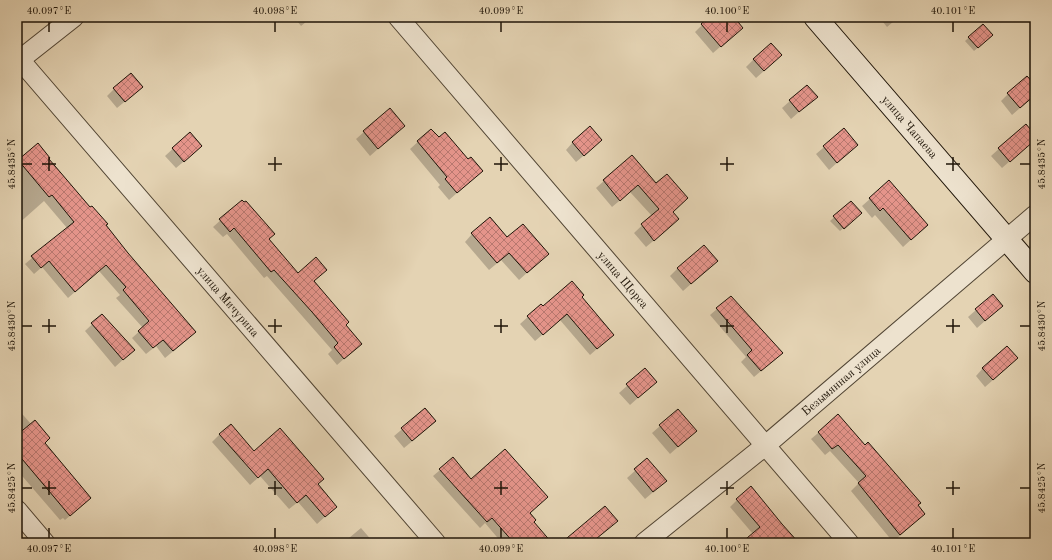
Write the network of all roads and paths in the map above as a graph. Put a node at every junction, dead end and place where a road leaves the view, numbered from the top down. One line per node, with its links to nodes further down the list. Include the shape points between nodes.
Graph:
1 (74, 17): 4 (street)
2 (398, 17): 8 (street, улица Щорса)
3 (816, 17): 6 (main road, улица Чапаева)
4 (19, 61): 11 (street, улица Мичурина)
5 (1035, 215): 6 (street, Безымянная улица)
6 (1007, 239): 7 (main road, улица Чапаева); 8 (street, Безымянная улица)
7 (1035, 272)
8 (766, 445): 12 (street, Безымянная улица); 13 (street, улица Щорса)
9 (17, 510): 10 (street)
10 (45, 543)
11 (436, 543)
12 (644, 543)
13 (849, 543)

